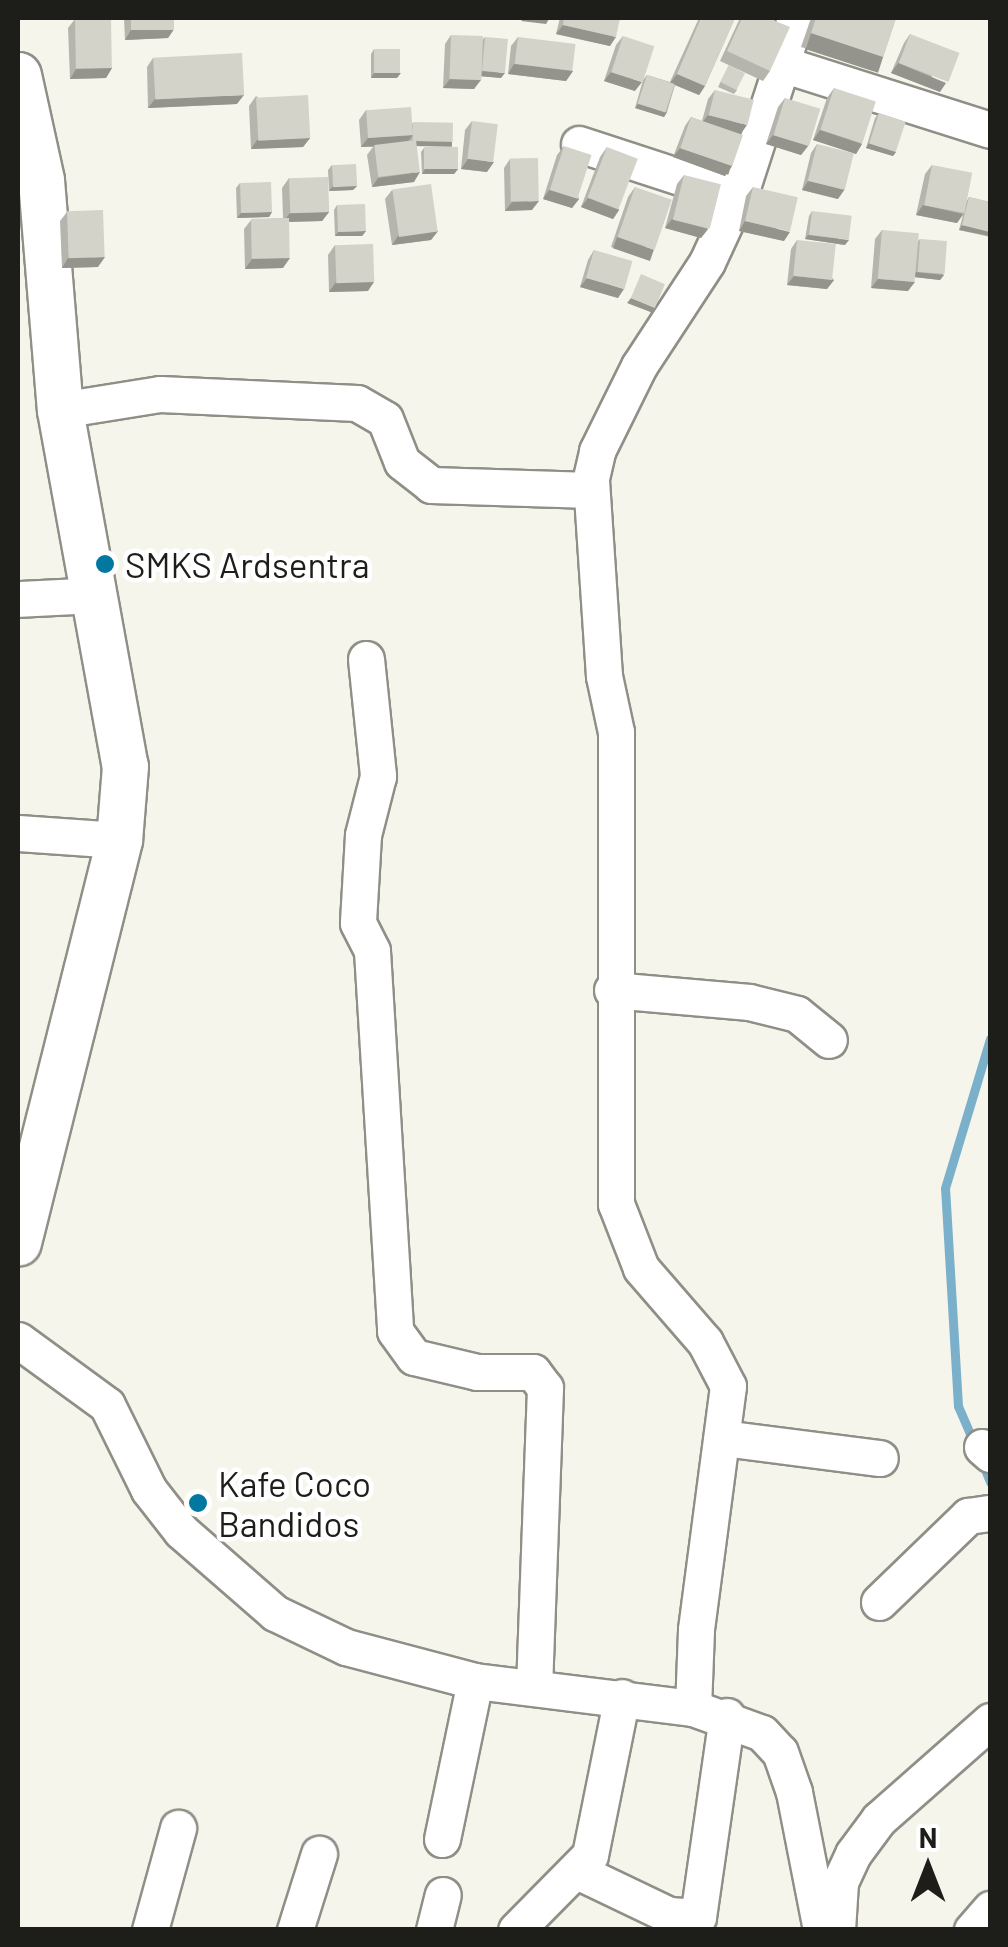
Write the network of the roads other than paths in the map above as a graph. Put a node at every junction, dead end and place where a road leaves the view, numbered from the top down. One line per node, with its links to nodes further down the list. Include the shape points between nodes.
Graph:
1 (795, 18): 2 (street)
2 (782, 64): 4 (street); 6 (street)
3 (18, 75): 7 (street, via 41,180)
4 (990, 130)
5 (580, 144): 6 (street)
6 (737, 196): 8 (street, via 707,262 639,366 597,451)
7 (60, 410): 8 (street, via 160,394 357,403 385,419 402,462 432,486); 9 (street)
8 (591, 490): 14 (street, via 604,676 616,732)
9 (97, 595): 10 (street); 13 (street, via 122,728)
10 (18, 599)
11 (366, 658): 23 (street, via 378,776 363,835 358,923 372,950 395,1331 414,1357 477,1372 533,1372 545,1388)
12 (18, 833): 13 (street)
13 (119, 840): 16 (street)
14 (612, 990): 15 (street, via 749,1002 797,1014); 18 (street, via 616,1204 641,1268 705,1342 728,1386)
15 (830, 1040)
16 (18, 1243)
17 (18, 1340): 22 (street, via 107,1405 149,1490 180,1532 275,1612 346,1647)
18 (723, 1438): 19 (street); 25 (street, via 696,1630)
19 (880, 1458)
20 (990, 1513): 21 (street, via 968,1516)
21 (879, 1602)
22 (474, 1681): 23 (street); 28 (street)
23 (534, 1684): 24 (street)
24 (622, 1697): 25 (street); 30 (street, via 595,1835)
25 (710, 1712): 30 (street, via 698,1917 668,1915); 37 (street, via 762,1733 780,1752)
26 (990, 1721): 38 (street, via 879,1820 853,1854 840,1882)
27 (178, 1828): 33 (street)
28 (442, 1839)
29 (318, 1854): 34 (street)
30 (577, 1871): 36 (street)
31 (443, 1895): 35 (street)
32 (990, 1909): 39 (street)
33 (150, 1930)
34 (295, 1930)
35 (434, 1930)
36 (516, 1930)
37 (821, 1930)
38 (837, 1930)
39 (972, 1930)

